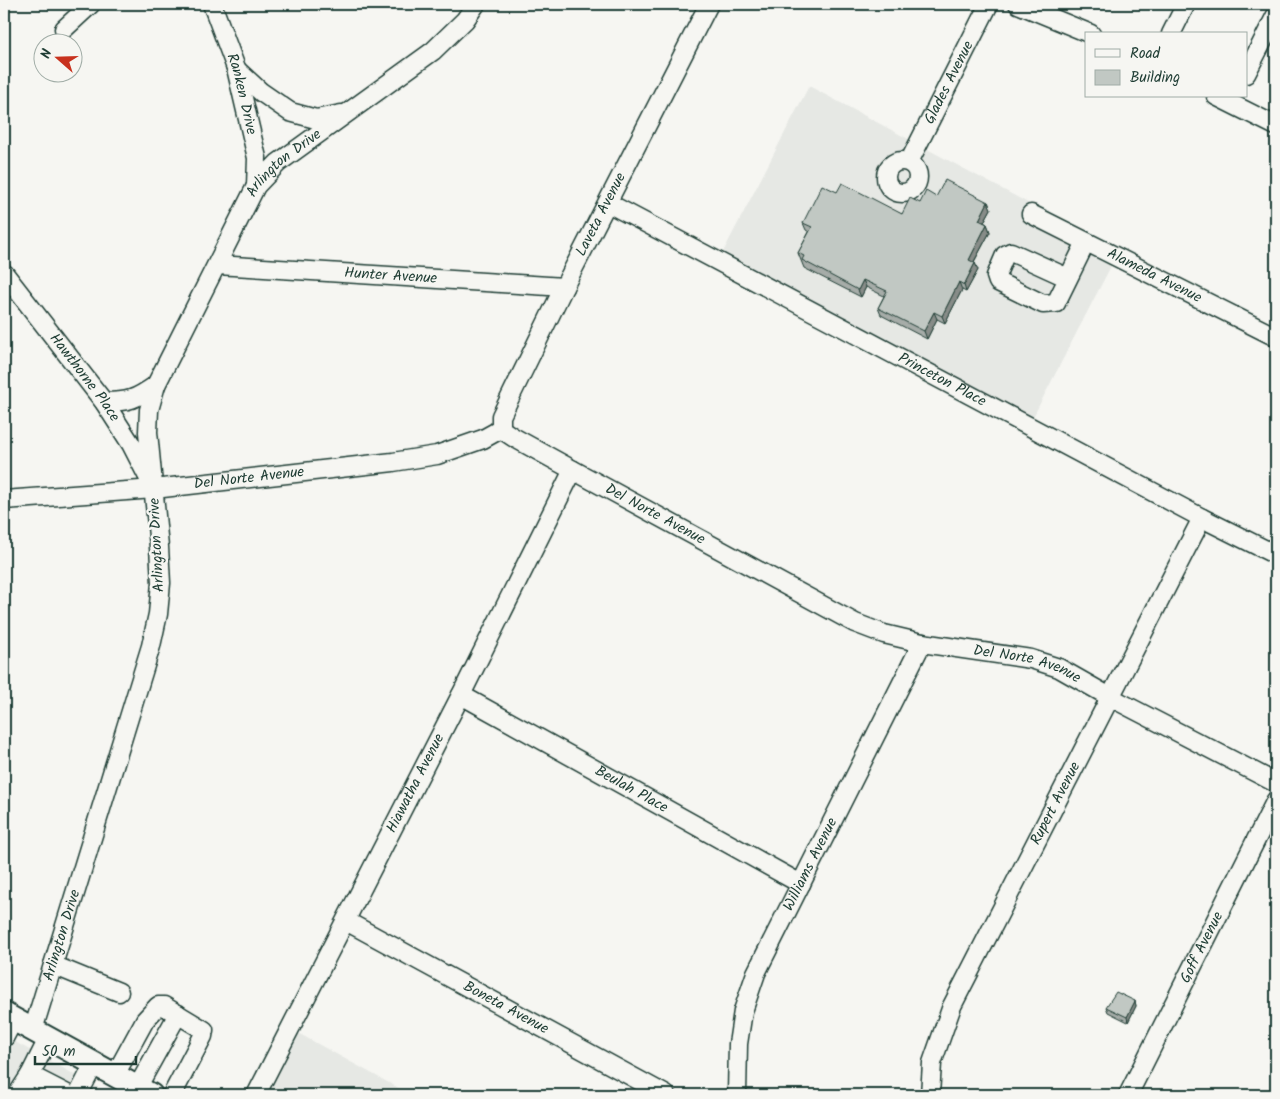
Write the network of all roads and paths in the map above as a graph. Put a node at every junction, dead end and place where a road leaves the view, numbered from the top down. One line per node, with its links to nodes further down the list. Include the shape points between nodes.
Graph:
1 (91, 4): 9 (street)
2 (212, 4): 12 (street, Ranken Drive)
3 (476, 4): 15 (street, Arlington Drive, via 465,20 433,51)
4 (709, 4): 19 (street, Laveta Avenue)
5 (989, 4): 17 (street, Glades Avenue)
6 (1018, 4): 10 (street)
7 (1186, 4): 11 (street)
8 (1276, 14): 13 (street)
9 (64, 29)
10 (1086, 32)
11 (1172, 32)
12 (236, 68): 15 (street, Arlington Drive, via 261,92 290,112 316,119); 18 (street, Ranken Drive, via 258,158)
13 (1248, 70)
14 (1228, 99): 16 (street)
15 (350, 112): 18 (street, Arlington Drive, via 278,162)
16 (1276, 126)
17 (909, 162)
18 (256, 186): 22 (street, Arlington Drive)
19 (608, 204): 25 (street, Laveta Avenue); 33 (street, Princeton Place)
20 (1031, 214): 21 (street, Alameda Avenue)
21 (1086, 242): 24 (street); 26 (street, Alameda Avenue)
22 (217, 265): 25 (street, Hunter Avenue); 27 (street, Arlington Drive)
23 (4, 273): 28 (street, Hawthorne Place)
24 (1068, 278)
25 (564, 287): 29 (street, Laveta Avenue, via 501,416)
26 (1276, 338)
27 (156, 385): 28 (street, via 139,397 123,402); 31 (street, Arlington Drive, via 149,410 148,432)
28 (104, 402): 31 (street, Hawthorne Place, via 132,444)
29 (502, 429): 30 (street, Del Norte Avenue); 31 (street, Del Norte Avenue, via 437,455)
30 (573, 470): 35 (street, Del Norte Avenue, via 855,624); 36 (street, Hiawatha Avenue)
31 (154, 489): 32 (street, Del Norte Avenue); 42 (street, Arlington Drive, via 161,583 152,646)
32 (4, 500)
33 (1202, 518): 34 (street, Princeton Place); 37 (street, Rupert Avenue)
34 (1276, 555)
35 (922, 643): 37 (street, Del Norte Avenue, via 1031,660 1059,668); 40 (street, Williams Avenue)
36 (461, 695): 40 (street, Beulah Place); 41 (street, Hiawatha Avenue)
37 (1110, 697): 38 (street, Del Norte Avenue); 57 (street, Rupert Avenue, via 952,1006 932,1063)
38 (1276, 783)
39 (1276, 800): 58 (street, Goff Avenue)
40 (801, 884): 56 (street, Williams Avenue, via 756,972 743,1011 738,1044)
41 (346, 921): 54 (street, Hiawatha Avenue); 55 (street, Boneta Avenue)
42 (54, 964): 43 (street); 46 (street, Arlington Drive)
43 (119, 992)
44 (178, 1014): 49 (street); 49 (street, via 158,1006 146,1020); 53 (street, via 204,1030)
45 (7, 1024): 46 (main road)
46 (41, 1034): 47 (main road); 48 (street, Arlington Drive)
47 (94, 1064): 49 (main road); 52 (street)
48 (30, 1074): 50 (street, Arlington Drive); 51 (street)
49 (131, 1087)
50 (17, 1095)
51 (69, 1095)
52 (78, 1095)
53 (172, 1095)
54 (256, 1095)
55 (666, 1095)
56 (737, 1095)
57 (930, 1095)
58 (1128, 1095)

